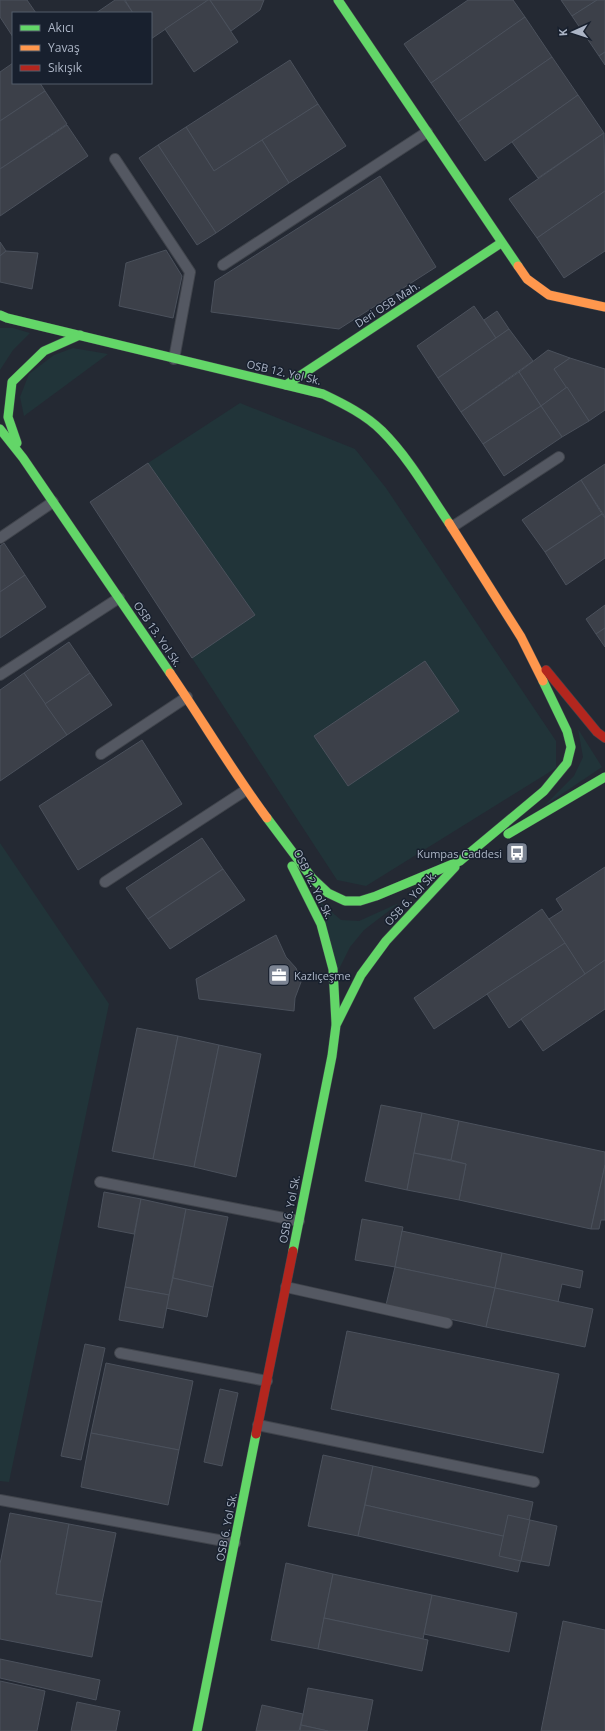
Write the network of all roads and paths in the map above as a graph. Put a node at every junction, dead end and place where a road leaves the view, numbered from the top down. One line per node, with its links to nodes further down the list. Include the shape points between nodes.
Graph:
1 (338, 0): 2 (main road)
2 (427, 132): 4 (main road); 5 (lane)
3 (115, 159): 9 (lane, via 190,272)
4 (501, 243): 6 (main road, via 527,279 549,295); 10 (main road, Deri OSB Mah.)
5 (223, 265)
6 (605, 307)
7 (0, 315): 8 (main road, OSB 12. Yol Sk.)
8 (80, 335): 9 (main road, OSB 12. Yol Sk.); 13 (main road, via 44,351 12,382 8,417)
9 (174, 359): 10 (main road, OSB 12. Yol Sk.)
10 (286, 385): 15 (main road, OSB 12. Yol Sk., via 324,394 352,408 382,431 412,466)
11 (0, 429): 13 (main road)
12 (560, 457): 15 (lane)
13 (23, 458): 14 (main road, OSB 13. Yol Sk.)
14 (53, 502): 16 (lane); 17 (main road, OSB 13. Yol Sk.)
15 (452, 527): 18 (main road, OSB 12. Yol Sk.)
16 (0, 538)
17 (119, 598): 19 (lane); 20 (main road, OSB 13. Yol Sk.)
18 (520, 638): 21 (main road); 30 (main road, via 567,730 571,747 567,763 544,791)
19 (0, 675)
20 (187, 697): 24 (lane); 26 (main road, OSB 13. Yol Sk.)
21 (597, 732): 22 (main road); 23 (main road)
22 (605, 738)
23 (605, 745)
24 (101, 754)
25 (605, 777): 28 (main road, OSB 6. Yol Sk.)
26 (246, 790): 29 (main road, OSB 13. Yol Sk.); 31 (lane)
27 (600, 792): 28 (main road)
28 (575, 796): 30 (main road, OSB 6. Yol Sk.)
29 (272, 826): 30 (main road, via 312,878 328,893 345,900 360,901 376,896); 32 (main road, OSB 12. Yol Sk., via 321,924 334,969)
30 (460, 861): 32 (main road, OSB 6. Yol Sk., via 386,941 361,975)
31 (105, 882)
32 (336, 1025): 34 (main road, OSB 6. Yol Sk.)
33 (100, 1182): 34 (lane)
34 (299, 1221): 35 (main road, OSB 6. Yol Sk.)
35 (286, 1287): 36 (lane); 38 (main road, OSB 6. Yol Sk.)
36 (447, 1323)
37 (120, 1353): 38 (lane)
38 (267, 1381): 39 (main road, OSB 6. Yol Sk.)
39 (258, 1425): 40 (lane); 42 (main road, OSB 6. Yol Sk.)
40 (534, 1482)
41 (0, 1500): 42 (lane)
42 (235, 1543): 43 (main road, OSB 6. Yol Sk.)
43 (197, 1731)

